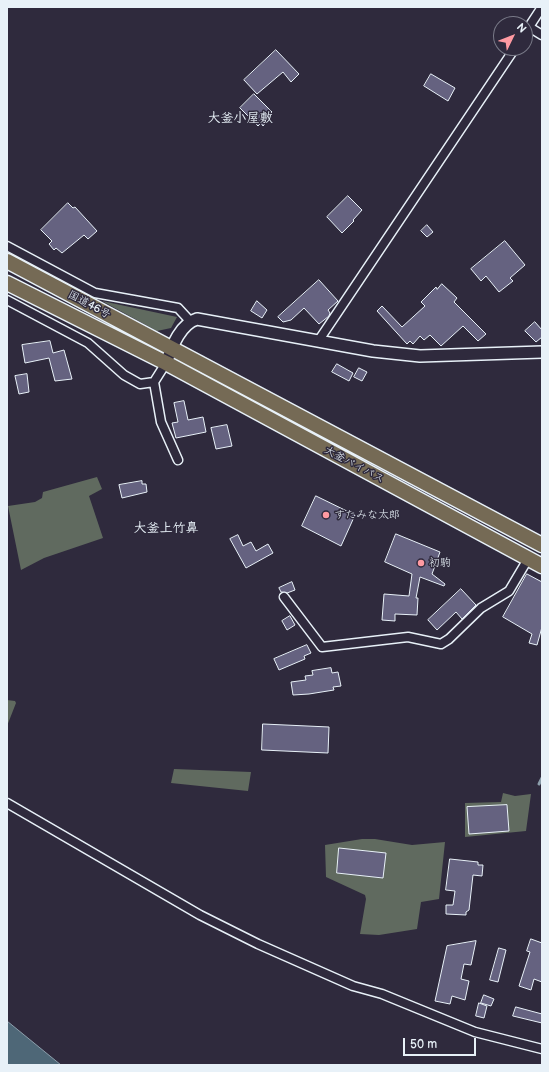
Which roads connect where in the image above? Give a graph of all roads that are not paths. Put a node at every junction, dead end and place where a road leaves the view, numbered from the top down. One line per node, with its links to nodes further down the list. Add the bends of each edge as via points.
1 (542, 7): 2 (street)
2 (533, 21)
3 (510, 56): 9 (street)
4 (7, 246): 8 (street, via 95,293 178,308)
5 (7, 261): 10 (highway, 国道46号)
6 (7, 283): 12 (highway, 国道46号)
7 (7, 300): 13 (street, via 88,344 124,376 140,384)
8 (190, 321): 9 (street, via 197,319); 10 (street, via 184,326)
9 (319, 340): 11 (street, via 373,351 420,356)
10 (172, 350): 12 (street); 15 (highway, 大釜バイパス)
11 (542, 352)
12 (166, 363): 13 (street); 16 (highway, 大釜バイパス)
13 (154, 382): 14 (street, via 161,422)
14 (178, 460)
15 (542, 545)
16 (528, 559): 17 (highway, 大釜バイパス); 18 (street, via 509,591 481,608 449,640 441,644 408,637 322,647)
17 (542, 566)
18 (284, 597)
19 (7, 803): 20 (street, via 200,915 258,944 353,986 382,994 475,1032)
20 (542, 1049)

